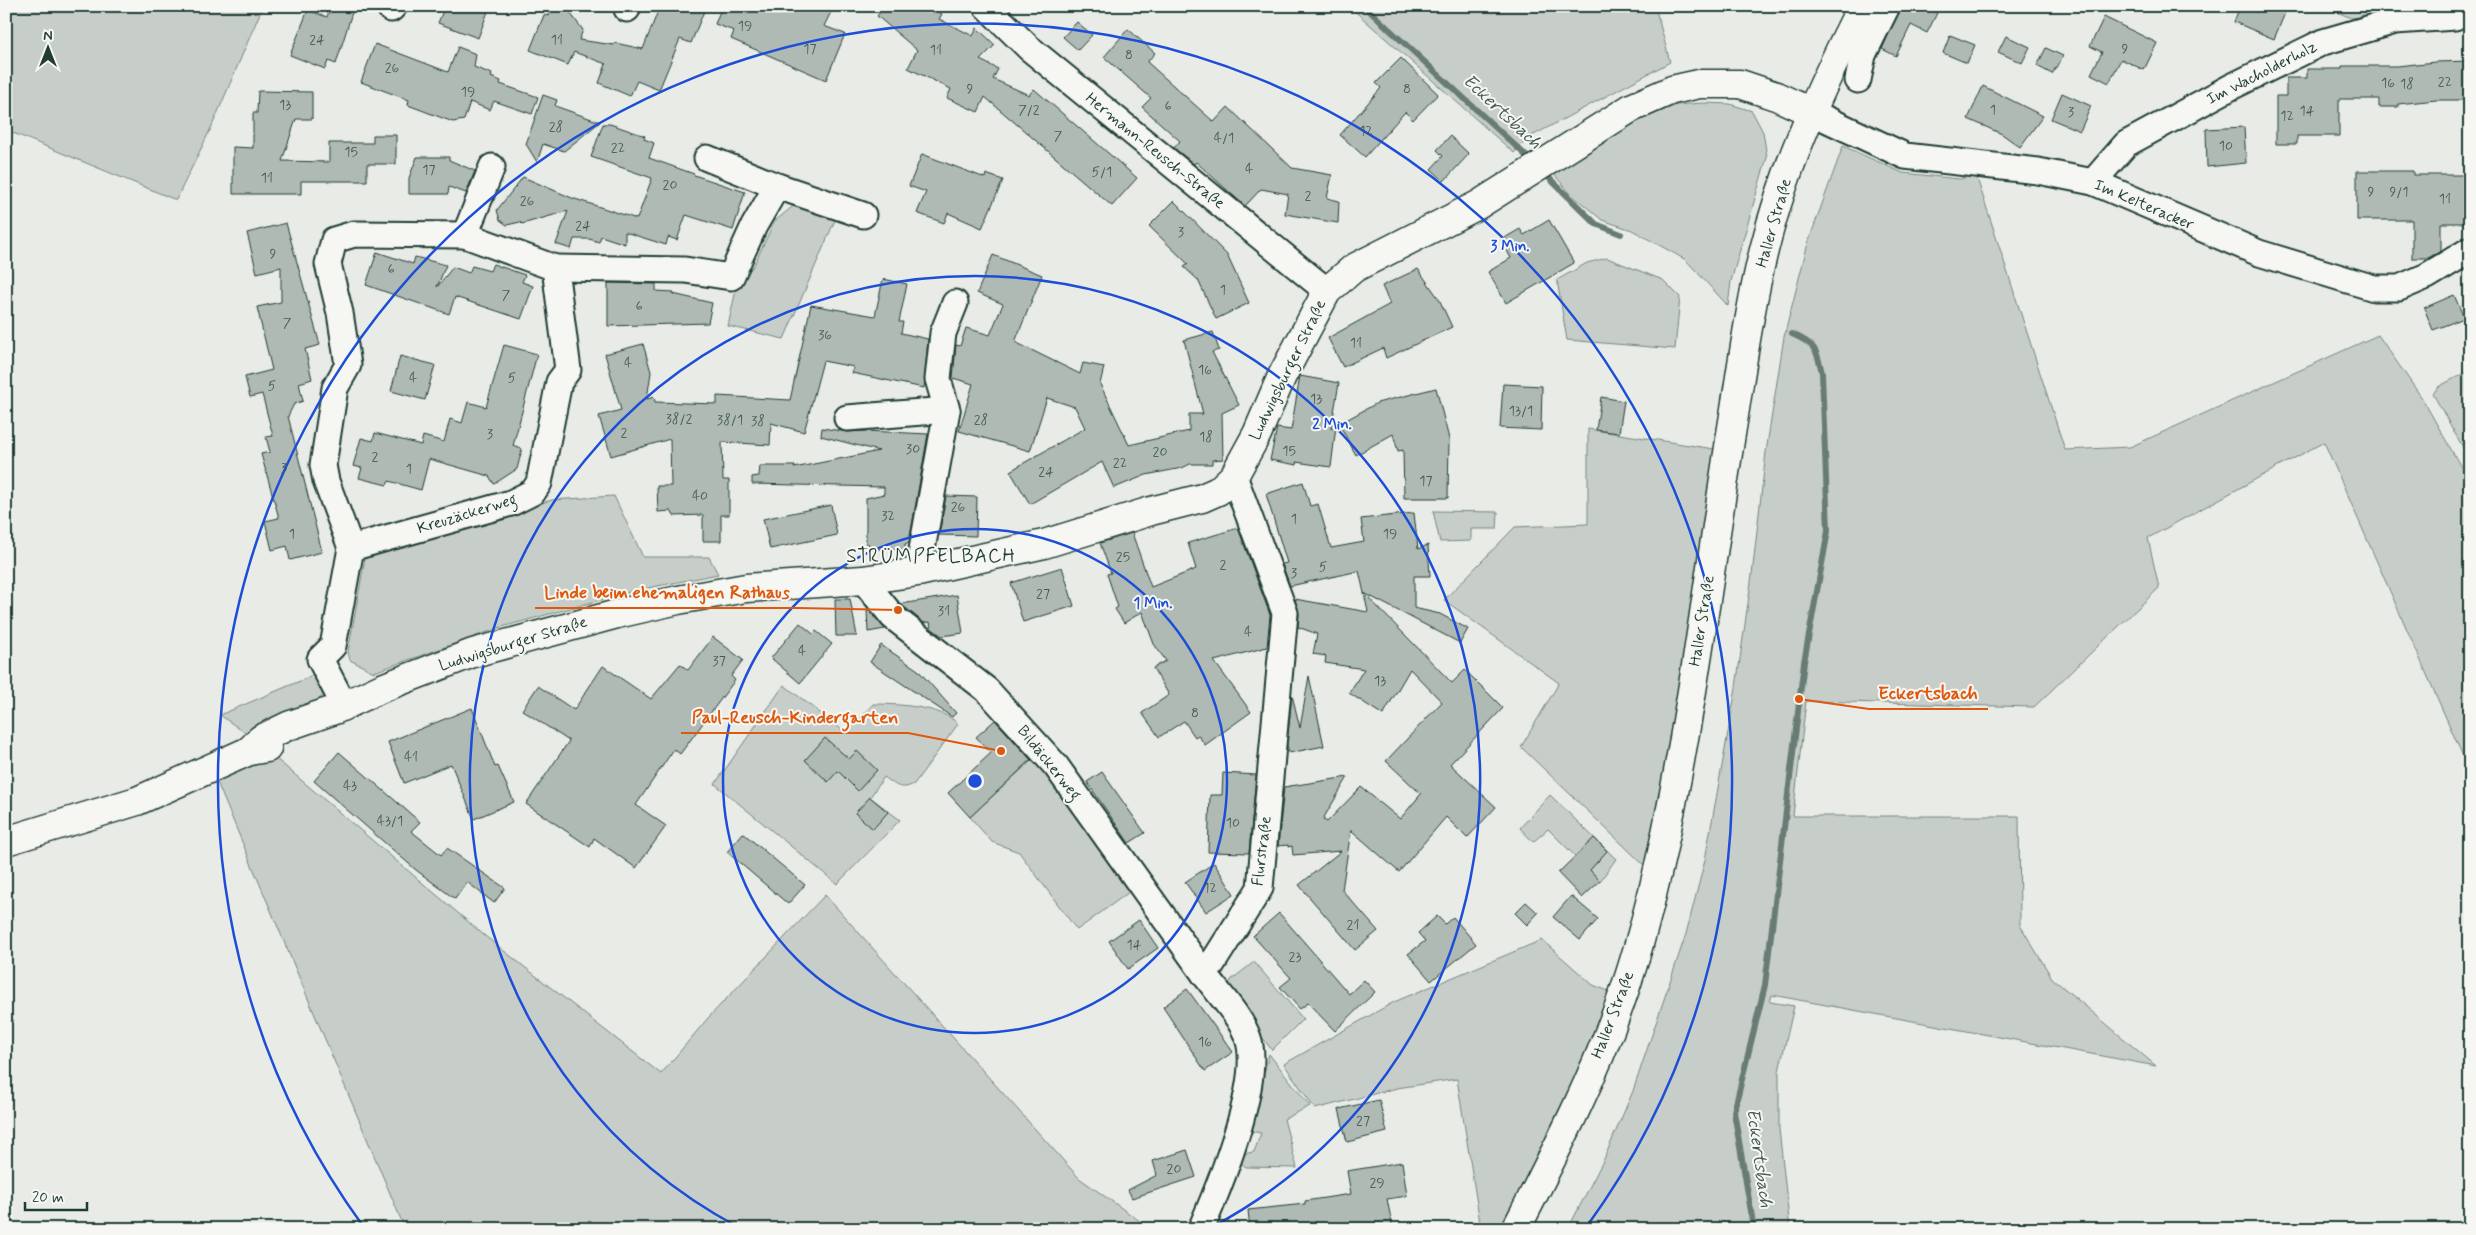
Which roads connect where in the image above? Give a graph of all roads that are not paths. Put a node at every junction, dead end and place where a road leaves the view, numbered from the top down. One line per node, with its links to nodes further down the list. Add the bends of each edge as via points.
1 (986, 6): 15 (street, Hermann-Reusch-Straße, via 1029,48)
2 (1862, 6): 6 (street, Haller Straße)
3 (1887, 6): 5 (street, via 1863,55)
4 (2455, 17): 9 (street, Im Wacholderholz, via 2394,21 2323,42 2126,144)
5 (1858, 80)
6 (1811, 112): 9 (street, Im Kelteracker, via 1905,156 2038,171); 15 (street, Ludwigsburger Straße, via 1740,84 1699,84 1672,90 1631,108 1478,205 1354,268); 27 (street, Haller Straße, via 1778,201 1764,250 1740,376 1662,853 1625,988 1563,1136)
7 (707, 158): 10 (street)
8 (492, 167): 12 (street)
9 (2093, 182): 13 (street, Im Kelteracker, via 2259,254 2374,288 2399,288 2427,276)
10 (777, 186): 11 (street); 14 (street, via 731,277 685,270)
11 (863, 215)
12 (465, 235): 14 (street); 20 (street, via 354,234 334,240 328,264 348,365 334,388 323,465 326,482)
13 (2470, 250)
14 (555, 268): 20 (street, Kreuzäckerweg, via 568,370 559,382 542,474 533,492 511,503)
15 (1328, 291): 19 (street, Ludwigsburger Straße, via 1282,376 1257,434)
16 (955, 302): 17 (street, via 943,333 938,379)
17 (947, 410): 18 (street); 21 (street)
18 (847, 418)
19 (1234, 476): 21 (street, Ludwigsburger Straße, via 1218,491 1202,498 1044,544); 25 (street, Flurstraße, via 1285,613 1260,888)
20 (351, 548): 23 (street, via 333,646 320,659)
21 (918, 572): 22 (street, Ludwigsburger Straße)
22 (863, 580): 23 (street, Ludwigsburger Straße, via 746,588 616,614 473,653); 25 (street, Bildäckerweg, via 893,617 988,690 1056,766)
23 (334, 710): 24 (street, Ludwigsburger Straße, via 272,733 249,751 137,801)
24 (6, 842)
25 (1205, 975): 26 (street, via 1248,1036 1252,1052 1241,1113 1218,1188)
26 (1201, 1229)
27 (1516, 1229)

